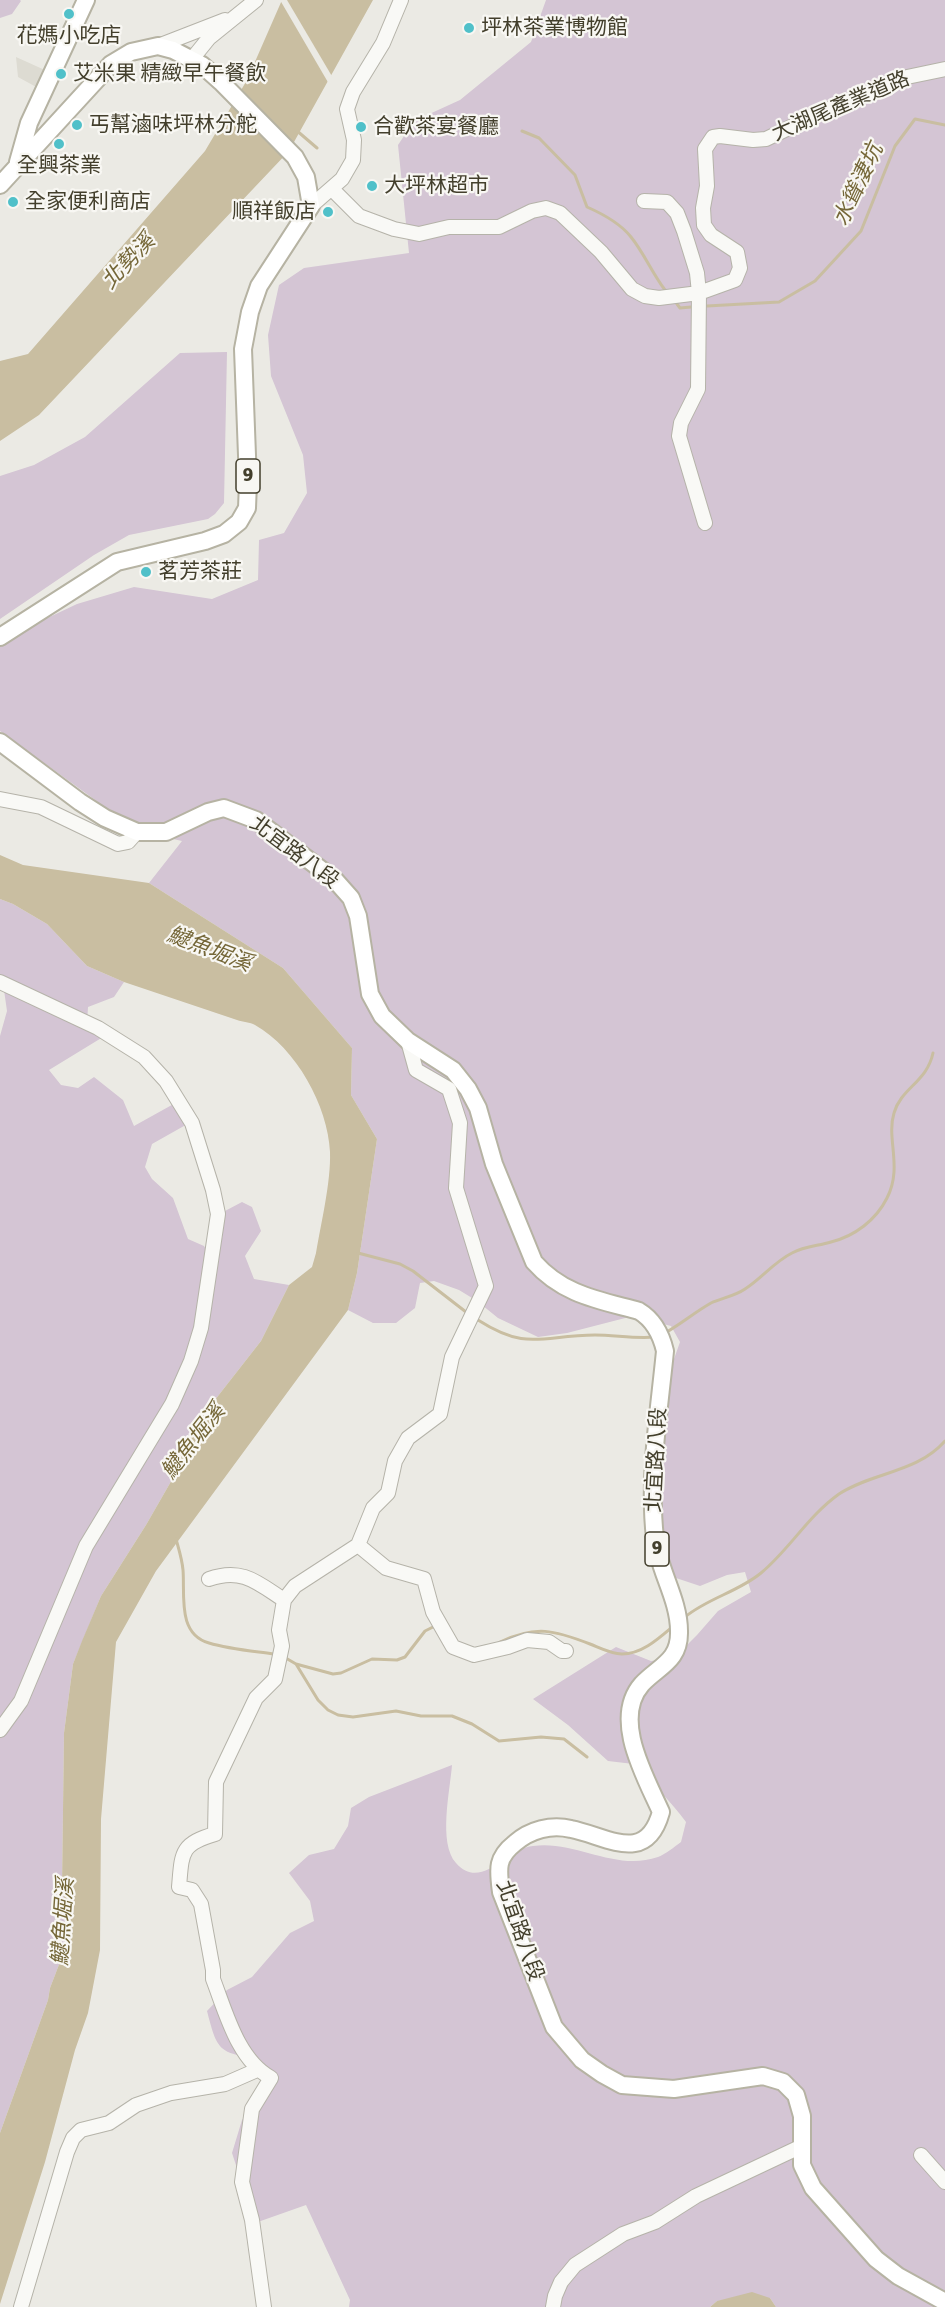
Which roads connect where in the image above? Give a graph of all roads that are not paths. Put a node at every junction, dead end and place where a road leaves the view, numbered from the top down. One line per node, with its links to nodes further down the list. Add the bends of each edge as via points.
1 (86, 0): 8 (main road, via 29,123)
2 (256, 0): 4 (street)
3 (401, 0): 10 (street, via 383,43 353,92 347,109 354,140 353,160)
4 (238, 15): 5 (street); 6 (street, via 209,38)
5 (158, 46): 6 (main road); 8 (main road, via 131,52 111,64)
6 (192, 59): 12 (main road, via 221,82 295,157 306,177)
7 (945, 69): 13 (street, 大湖尾產業道路, via 907,77 766,140 713,137 705,149 704,225 711,235 737,252 740,268 735,280)
8 (17, 166): 9 (main road)
9 (0, 185)
10 (332, 189): 12 (street); 13 (street, 大湖尾產業道路, via 359,216 418,234 449,227 499,227 546,208 560,213 632,289 659,298)
11 (644, 201): 13 (street, via 667,202 678,213 697,273)
12 (311, 206): 15 (main road, 9, via 259,286 250,312 243,349 247,508 239,522 224,534 205,541 117,562)
13 (699, 293): 14 (street, via 698,389 681,423 679,436)
14 (705, 523)
15 (0, 637)
16 (0, 742): 18 (main road, 北宜路八段 / 9, via 80,802)
17 (0, 799): 18 (street, via 41,807 118,844 128,842)
18 (137, 832): 20 (main road, 北宜路八段 / 9, via 166,832 224,808 256,820 294,848 351,898 358,915 370,994 382,1016)
19 (0, 982): 25 (street, via 98,1028 144,1057 166,1082 192,1123 218,1214 201,1328 191,1361 172,1404 86,1546 21,1701)
20 (408, 1041): 21 (street, via 416,1070 449,1089 460,1123 456,1188 486,1286 452,1357 440,1414 408,1438 395,1461 388,1492 373,1508); 27 (main road, 北宜路八段 / 9, via 453,1070 468,1089 534,1262 572,1292 648,1316 665,1351 653,1515 655,1541 680,1631 673,1657 642,1685 629,1716 634,1751 661,1812 658,1825 645,1839 626,1845 555,1827 523,1836 504,1852 500,1862 501,1892 554,2027 582,2060 622,2085 674,2089 764,2076 783,2082 796,2095 802,2116)
21 (358, 1545): 23 (street, via 295,1586); 24 (street, via 386,1568 424,1580 433,1612 453,1647 474,1655 527,1640 549,1642)
22 (209, 1579): 23 (street, via 223,1574 247,1576)
23 (284, 1600): 26 (street, via 279,1630 282,1646 275,1679 256,1698 216,1782 215,1834 194,1840 188,1846 179,1887 192,1890 201,1904 213,1979 236,2038)
24 (566, 1651)
25 (0, 1730)
26 (257, 2070): 31 (street, via 225,2084 171,2092 136,2105 109,2123 81,2130 73,2138); 32 (street, via 271,2078 252,2109 242,2182 252,2220)
27 (802, 2146): 30 (main road, 北宜路八段 / 9, via 802,2165 813,2188 876,2259); 33 (street, via 696,2196 655,2222 604,2246 575,2265 561,2282)
28 (921, 2155): 29 (street)
29 (945, 2182)
30 (945, 2302)
31 (21, 2307)
32 (264, 2307)
33 (553, 2307)

